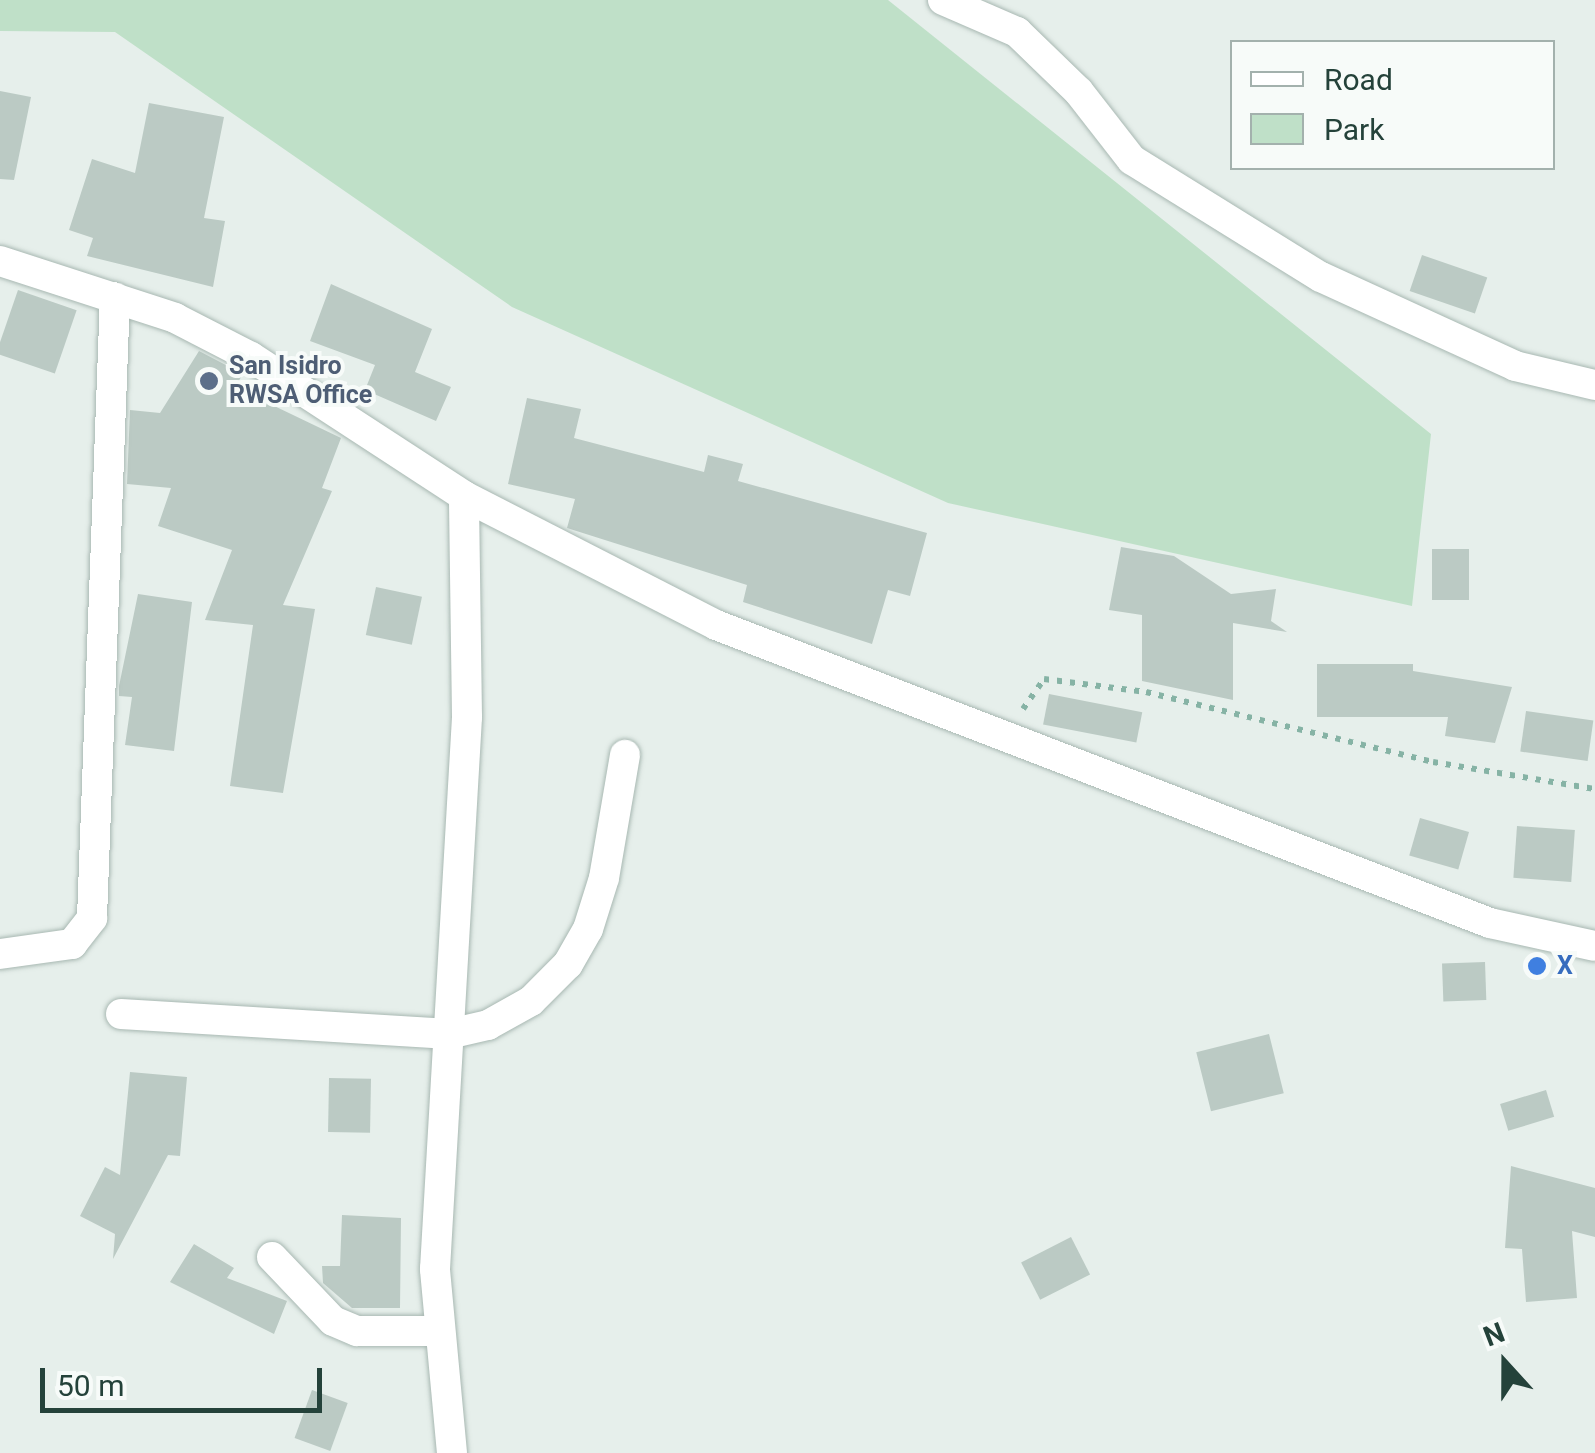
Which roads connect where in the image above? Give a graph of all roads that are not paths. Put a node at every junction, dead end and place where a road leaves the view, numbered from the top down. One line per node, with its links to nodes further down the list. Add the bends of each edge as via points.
1 (943, 0): 4 (street, via 1016,32 1079,92 1132,160 1321,277 1515,366)
2 (0, 261): 3 (street)
3 (114, 297): 5 (street, via 175,318 251,357); 8 (street, via 92,918 72,944)
4 (1595, 385)
5 (464, 496): 7 (street, via 716,625 1490,924); 10 (street, via 467,717)
6 (624, 755): 10 (street, via 604,878 588,930 568,964 516,1009 488,1025)
7 (1595, 946)
8 (0, 954)
9 (122, 1014): 10 (street)
10 (449, 1034): 12 (street, via 437,1171)
11 (272, 1257): 12 (street, via 333,1321 357,1331)
12 (437, 1331): 13 (street)
13 (452, 1453)

